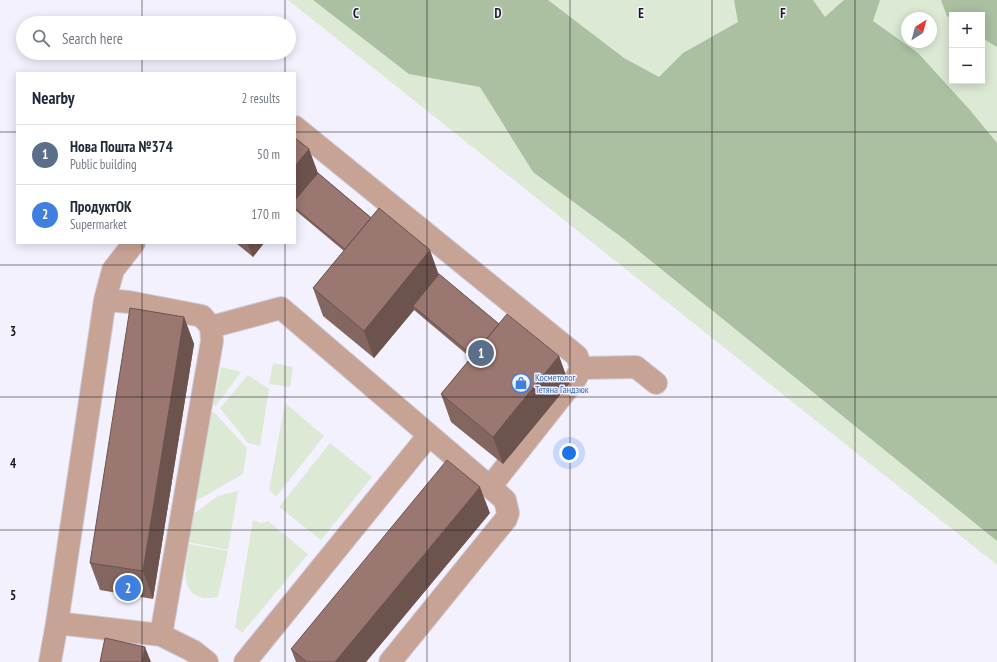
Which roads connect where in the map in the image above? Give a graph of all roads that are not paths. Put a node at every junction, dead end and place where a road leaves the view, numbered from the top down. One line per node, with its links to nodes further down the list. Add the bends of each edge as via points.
1 (296, 128): 5 (lane, via 577,356)
2 (133, 244): 3 (lane, via 113,270)
3 (104, 300): 4 (lane, via 129,302 202,316); 9 (lane)
4 (211, 328): 7 (lane, via 281,308); 10 (lane, via 212,341)
5 (581, 368): 6 (lane, via 636,367); 8 (lane, via 576,378)
6 (656, 383)
7 (429, 435): 8 (lane); 13 (lane)
8 (490, 487): 14 (lane, via 505,500 508,513 506,519)
9 (57, 623): 10 (lane); 12 (lane)
10 (161, 634): 11 (lane)
11 (197, 658)
12 (50, 662)
13 (245, 662)
14 (390, 662)

